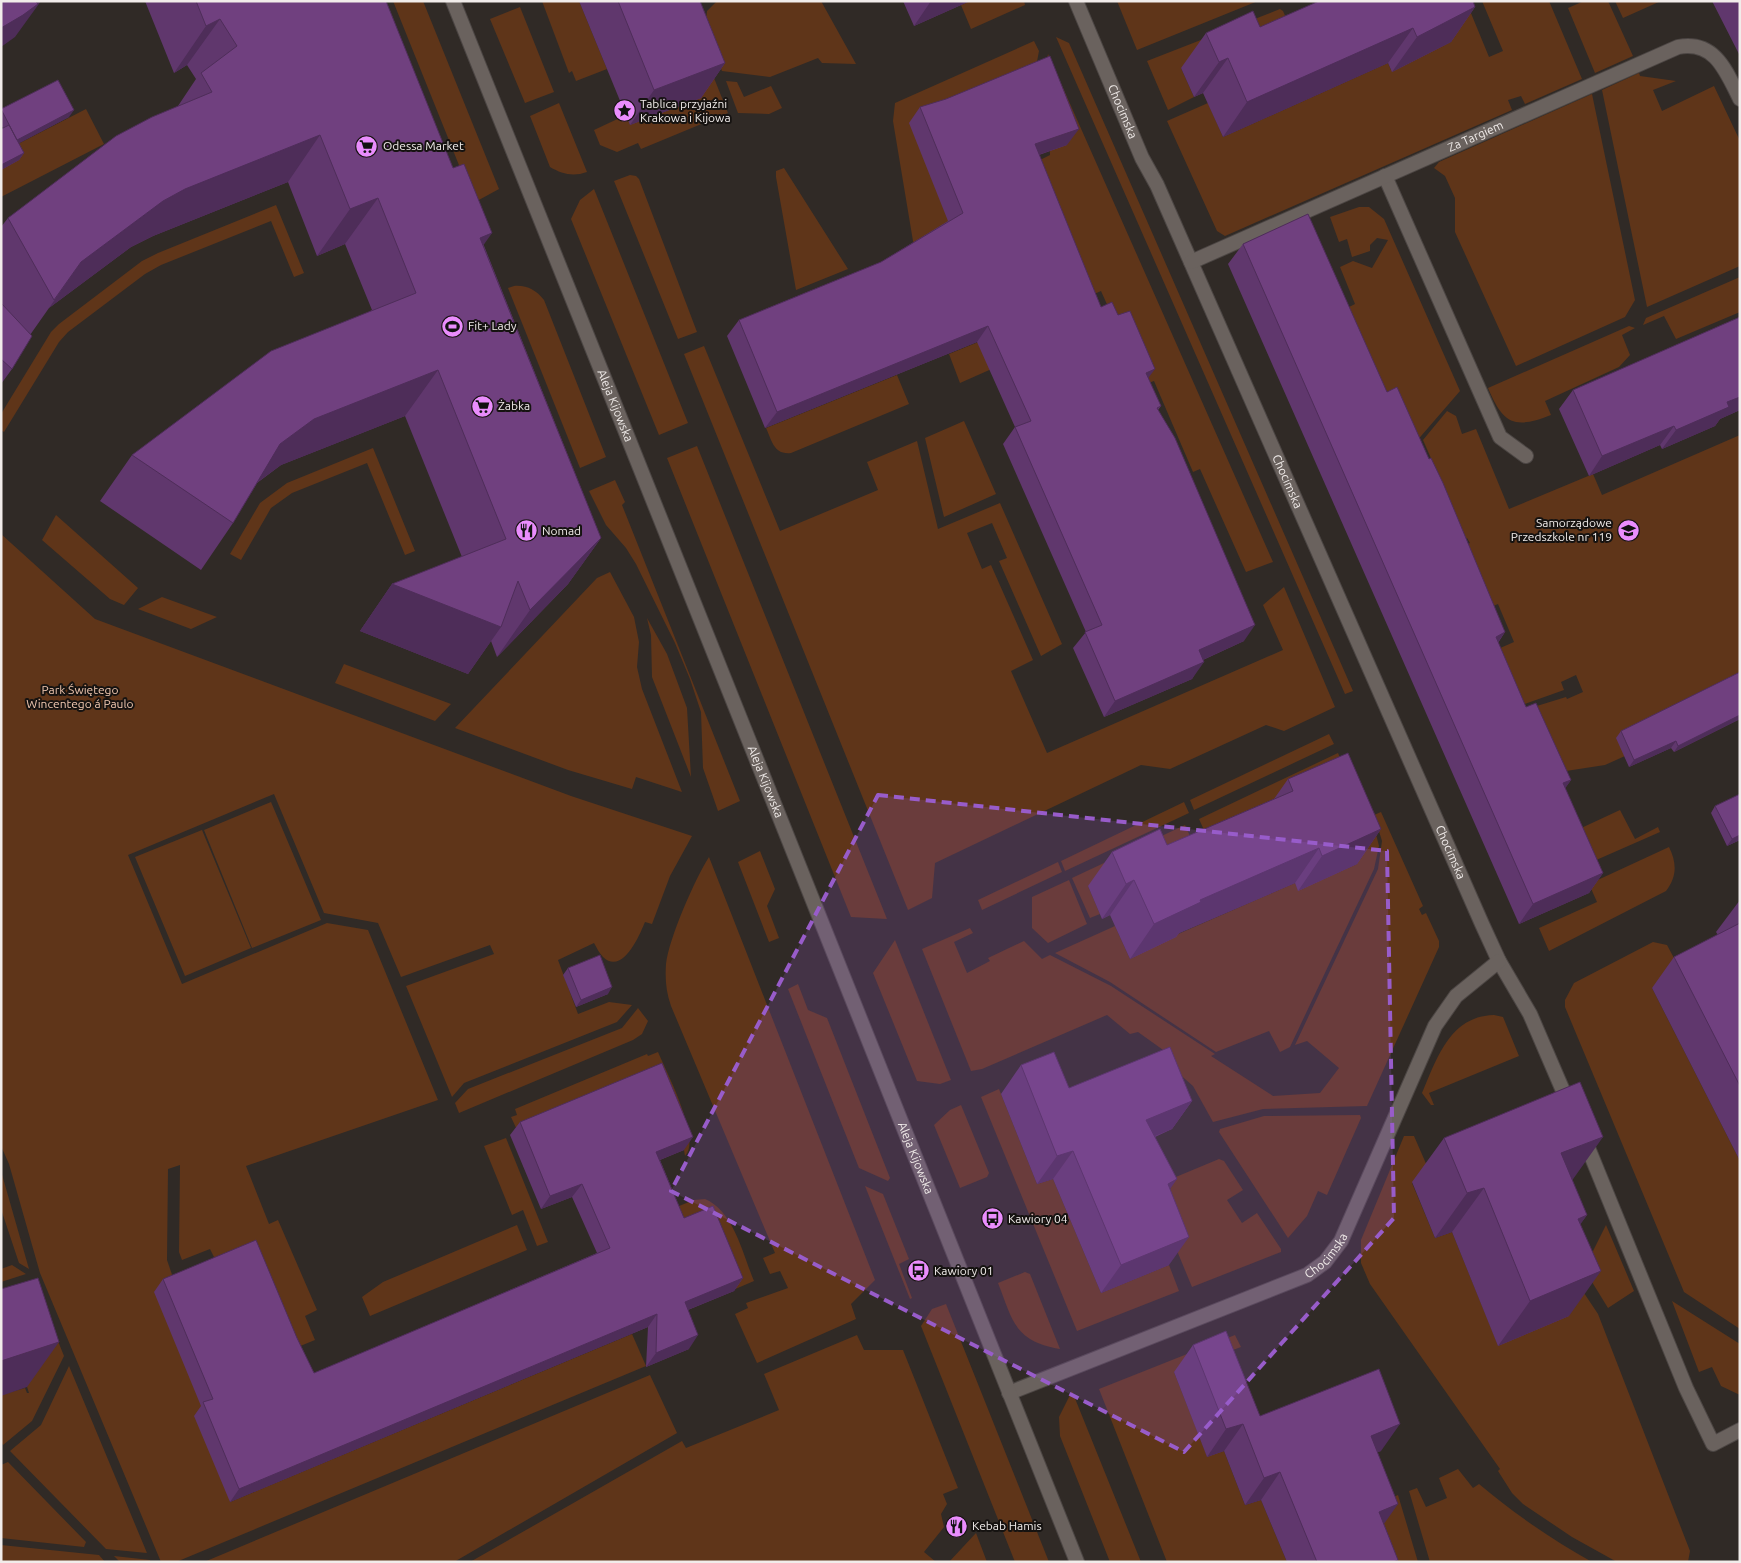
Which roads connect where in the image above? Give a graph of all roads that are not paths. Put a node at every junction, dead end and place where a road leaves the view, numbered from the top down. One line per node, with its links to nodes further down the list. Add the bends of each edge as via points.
1 (453, 1): 8 (street, Aleja Kijowska)
2 (1076, 1): 5 (street, Chocimska, via 1142,158 1158,185)
3 (1740, 99): 4 (street, Za Targiem, via 1714,55 1696,45 1678,47)
4 (1385, 176): 5 (street, Za Targiem); 6 (street, via 1500,438)
5 (1191, 262): 7 (street, Chocimska)
6 (1526, 456)
7 (1499, 961): 8 (street, Chocimska, via 1456,996 1434,1026 1341,1241 1319,1267 1307,1275); 9 (street, Chocimska, via 1530,1014 1712,1444)
8 (1009, 1393): 10 (street, Aleja Kijowska)
9 (1740, 1430)
10 (1077, 1562)

